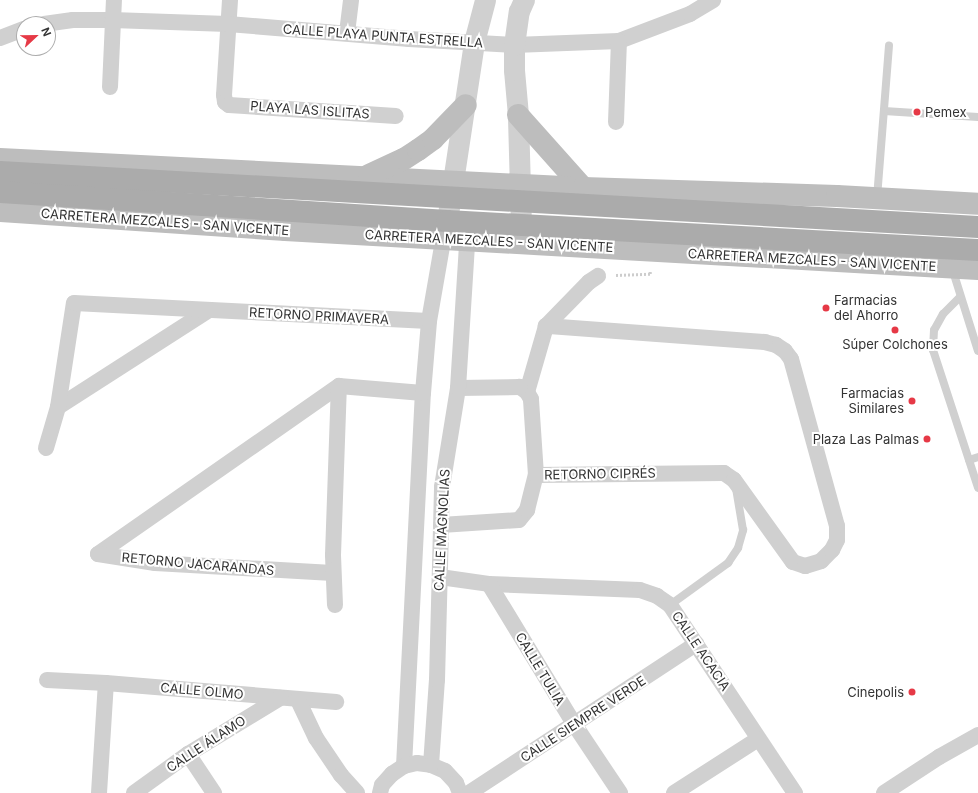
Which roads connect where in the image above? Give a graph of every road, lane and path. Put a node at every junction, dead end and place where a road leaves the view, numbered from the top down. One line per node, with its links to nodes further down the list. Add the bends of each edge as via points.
1 (114, 0): 7 (street)
2 (230, 0): 9 (street)
3 (351, 0): 11 (street)
4 (485, 0): 14 (street)
5 (524, 0): 15 (street, via 519,11)
6 (713, 0): 13 (street, CALLE PLAYA PUNTA ESTRELLA, via 690,14)
7 (112, 20): 8 (street, CALLE PLAYA PUNTA ESTRELLA); 9 (street, CALLE PLAYA PUNTA ESTRELLA); 17 (street)
8 (56, 22)
9 (228, 24): 11 (street, CALLE PLAYA PUNTA ESTRELLA); 21 (street, PLAYA LAS ISLITAS, via 224,96 225,102 229,105)
10 (16, 32): 12 (street)
11 (347, 33): 14 (street, CALLE PLAYA PUNTA ESTRELLA)
12 (0, 38)
13 (619, 41): 15 (street, CALLE PLAYA PUNTA ESTRELLA); 23 (street)
14 (474, 42): 15 (street, CALLE PLAYA PUNTA ESTRELLA); 18 (street)
15 (514, 45): 20 (street)
16 (889, 45): 19 (lane)
17 (110, 87)
18 (466, 105): 26 (main road, via 433,139 418,150); 28 (street)
19 (884, 111): 22 (lane); 31 (lane)
20 (518, 115): 27 (main road); 30 (street)
21 (396, 116)
22 (978, 117)
23 (616, 122)
24 (0, 159): 26 (main road)
25 (0, 172): 28 (main road)
26 (366, 177): 28 (main road)
27 (584, 188): 30 (main road); 31 (main road)
28 (452, 189): 30 (main road); 36 (street)
29 (0, 192): 36 (main road, CARRETERA MEZCALES - SAN VICENTE)
30 (520, 193): 34 (street); 35 (main road)
31 (878, 198): 32 (main road)
32 (978, 204)
33 (0, 211): 36 (main road, CARRETERA MEZCALES - SAN VICENTE, via 110,219)
34 (521, 225): 37 (main road, CARRETERA MEZCALES - SAN VICENTE); 38 (main road, CARRETERA MEZCALES - SAN VICENTE)
35 (973, 227): 38 (main road)
36 (445, 230): 37 (main road, CARRETERA MEZCALES - SAN VICENTE); 45 (street, CALLE MAGNOLIAS)
37 (468, 231): 39 (main road, CARRETERA MEZCALES - SAN VICENTE); 49 (street, CALLE MAGNOLIAS)
38 (973, 250)
39 (952, 268): 40 (main road, CARRETERA MEZCALES - SAN VICENTE); 43 (lane)
40 (978, 269)
41 (650, 274): 42 (path)
42 (598, 276): 46 (street)
43 (960, 297): 47 (lane); 55 (lane, via 943,314 934,330 933,350)
44 (209, 310): 45 (street, RETORNO PRIMAVERA); 52 (street); 52 (street, RETORNO PRIMAVERA, via 74,302)
45 (429, 321): 51 (street, CALLE MAGNOLIAS)
46 (546, 326): 50 (street); 57 (street, via 765,342 785,350 791,359 837,526 837,540 832,550 821,561 805,566 793,562)
47 (978, 351)
48 (340, 386): 51 (street); 62 (street); 62 (street, RETORNO JACARANDAS, via 98,554 155,563)
49 (458, 388): 50 (street, via 520,387); 59 (street, CALLE MAGNOLIAS)
50 (526, 392): 56 (street, RETORNO CIPRÉS, via 530,399)
51 (423, 393): 58 (street, CALLE MAGNOLIAS)
52 (58, 407): 53 (street, RETORNO PRIMAVERA)
53 (46, 448)
54 (978, 458): 55 (lane)
55 (969, 460): 60 (lane)
56 (536, 475): 57 (street, RETORNO CIPRÉS); 61 (street, via 527,510 519,520)
57 (729, 476): 65 (lane, via 743,530 738,548 728,563)
58 (418, 484): 59 (street); 78 (street, CALLE MAGNOLIAS)
59 (442, 487): 61 (street, CALLE MAGNOLIAS)
60 (978, 488)
61 (441, 525): 63 (street, CALLE MAGNOLIAS)
62 (333, 573): 66 (street)
63 (440, 577): 64 (street, CALLE ACACIA); 77 (street, CALLE MAGNOLIAS)
64 (488, 584): 65 (street, CALLE ACACIA, via 640,590); 73 (street, CALLE TULIA)
65 (670, 605): 67 (street, CALLE ACACIA)
66 (336, 606)
67 (696, 644): 73 (street, CALLE SIEMPRE VERDE); 75 (street, CALLE ACACIA)
68 (48, 680): 69 (street, CALLE OLMO)
69 (106, 683): 70 (street, CALLE OLMO); 80 (street)
70 (280, 698): 71 (street, CALLE OLMO); 76 (street, CALLE ÁLAMO)
71 (298, 700): 72 (street, CALLE OLMO); 83 (street, via 316,738 341,775)
72 (336, 702)
73 (574, 724): 79 (street, CALLE SIEMPRE VERDE); 86 (street, CALLE TULIA)
74 (978, 735): 89 (street)
75 (758, 739): 87 (street); 88 (street, CALLE ACACIA)
76 (188, 754): 81 (street, CALLE ÁLAMO); 82 (street)
77 (431, 765): 78 (street, via 417,763); 85 (street, via 445,771 456,783)
78 (404, 766): 84 (street, via 382,785)
79 (479, 790)
80 (100, 793)
81 (134, 793)
82 (214, 793)
83 (357, 793)
84 (380, 793)
85 (460, 793)
86 (620, 793)
87 (674, 793)
88 (795, 793)
89 (885, 793)

